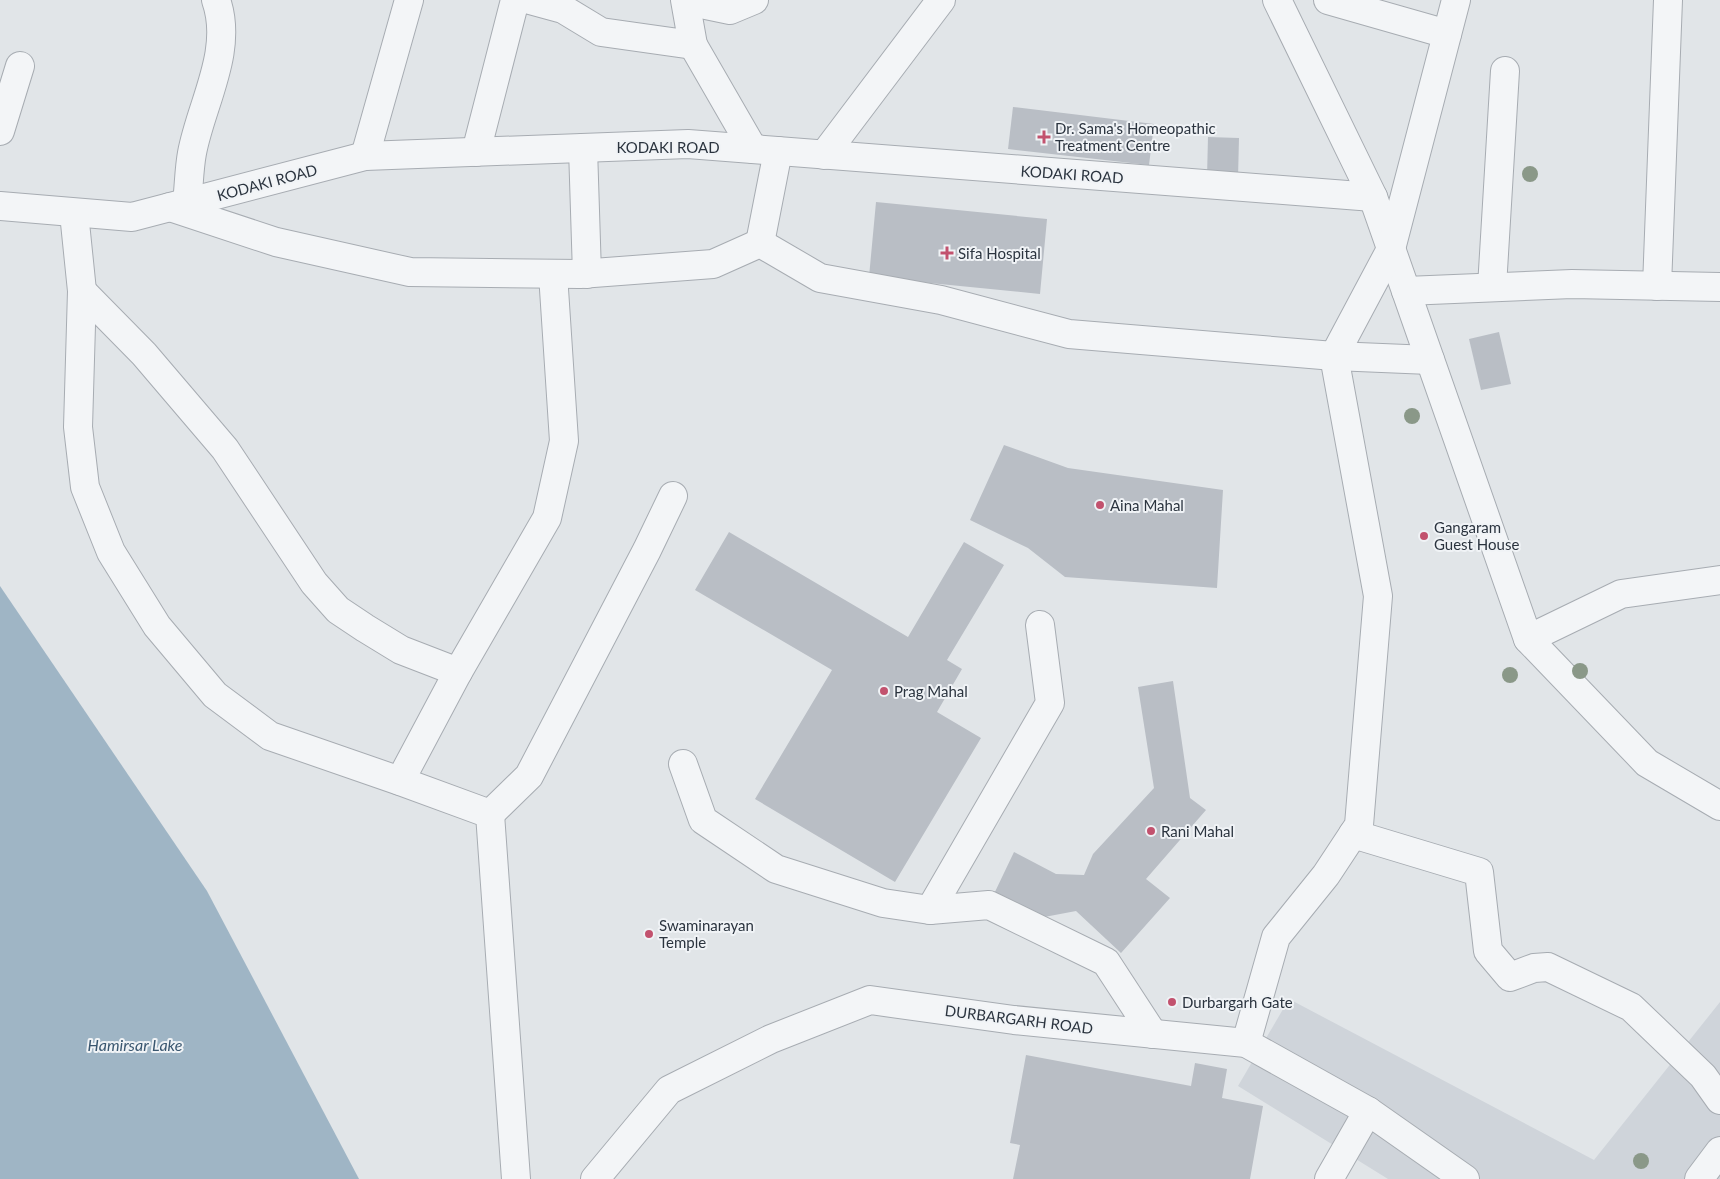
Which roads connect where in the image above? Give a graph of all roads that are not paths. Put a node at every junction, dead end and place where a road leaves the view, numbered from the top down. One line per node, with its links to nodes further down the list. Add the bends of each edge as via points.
1 (216, 0): 25 (street, via 221,24 220,48)
2 (409, 0): 23 (street)
3 (515, 0): 21 (street)
4 (530, 0): 13 (street)
5 (685, 0): 15 (street)
6 (694, 0): 7 (street, via 730,10)
7 (754, 0)
8 (940, 0): 22 (street)
9 (1277, 0): 24 (street)
10 (1328, 0): 14 (street)
11 (1456, 0): 14 (street)
12 (1668, 0): 32 (street)
13 (564, 5): 15 (street, via 600,32)
14 (1447, 34): 29 (street)
15 (693, 45): 20 (street)
16 (20, 66): 18 (street)
17 (1505, 71): 33 (street)
18 (0, 131)
19 (582, 148): 20 (street, KODAKI ROAD, via 688,144); 21 (street, KODAKI ROAD); 31 (street)
20 (765, 150): 22 (street, KODAKI ROAD); 28 (street)
21 (476, 152): 23 (street, KODAKI ROAD)
22 (824, 154): 24 (street, KODAKI ROAD)
23 (365, 156): 25 (street, KODAKI ROAD)
24 (1373, 197): 29 (street)
25 (179, 205): 27 (street, KODAKI ROAD, via 132,217); 30 (street, via 276,242 410,272)
26 (0, 206): 27 (street, KODAKI ROAD)
27 (74, 213): 35 (street)
28 (760, 243): 31 (street, via 714,264); 37 (street, via 820,278 940,300 1069,334)
29 (1391, 249): 36 (street); 37 (street)
30 (553, 274): 31 (street); 43 (street, via 564,441 547,518)
31 (587, 274)
32 (1657, 286): 33 (street, via 1572,284); 34 (street)
33 (1492, 287): 36 (street)
34 (1720, 287)
35 (82, 291): 43 (street, via 144,354 225,449 314,583 338,610 401,650); 45 (street, via 78,427 85,488 111,552 158,626 215,695 270,736)
36 (1406, 291): 38 (street)
37 (1334, 356): 38 (street); 48 (street, via 1378,596 1358,825)
38 (1430, 360): 42 (street)
39 (672, 496): 47 (street, via 529,776)
40 (1720, 580): 42 (street, via 1621,594)
41 (1040, 625): 49 (street, via 1050,703)
42 (1528, 639): 46 (street, via 1647,763)
43 (458, 672): 45 (street)
44 (684, 764): 49 (street, via 703,820 776,869 883,903)
45 (400, 781): 47 (street)
46 (1720, 806)
47 (490, 814): 55 (street)
48 (1353, 834): 51 (street, via 1326,875 1276,937); 52 (street, via 1479,872 1488,951 1510,977 1534,968 1548,967 1631,1007 1703,1076)
49 (930, 910): 50 (street, via 989,905 1106,962)
50 (1153, 1034): 51 (street, DURBARGARH ROAD); 56 (street, DURBARGARH ROAD, via 1014,1020 870,1000 771,1039 669,1090)
51 (1246, 1043): 53 (street, DURBARGARH ROAD)
52 (1720, 1100)
53 (1368, 1111): 57 (street); 58 (street, DURBARGARH ROAD)
54 (1720, 1150): 59 (street)
55 (516, 1179)
56 (596, 1179)
57 (1329, 1179)
58 (1465, 1179)
59 (1699, 1179)

